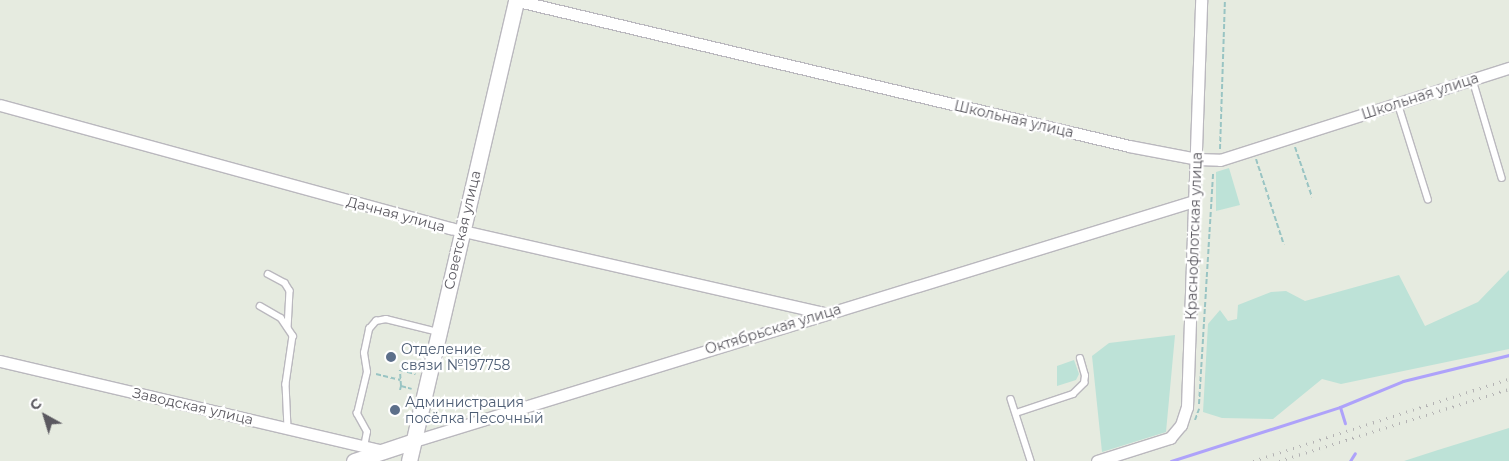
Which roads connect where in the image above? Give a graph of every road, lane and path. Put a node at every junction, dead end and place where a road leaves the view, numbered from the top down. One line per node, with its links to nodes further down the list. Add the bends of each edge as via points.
1 (516, 0): 10 (street, Школьная улица, via 1129,146); 16 (main road, Советская улица)
2 (1201, 0): 10 (street, Краснофлотская улица)
3 (1225, 0): 11 (path)
4 (1509, 68): 5 (street, Школьная улица)
5 (1473, 80): 6 (street, Школьная улица); 12 (lane)
6 (1398, 103): 8 (street, Школьная улица); 14 (lane)
7 (0, 105): 16 (street, Дачная улица)
8 (1292, 137): 9 (street, Школьная улица); 13 (path)
9 (1254, 149): 11 (street, Школьная улица); 17 (path)
10 (1197, 159): 11 (street, Школьная улица); 15 (street, Краснофлотская улица)
11 (1220, 160): 33 (path, via 1212,172 1199,416)
12 (1502, 178)
13 (1312, 197)
14 (1428, 199)
15 (1194, 201): 20 (street, Октябрьская улица); 33 (street, Краснофлотская улица, via 1187,407)
16 (461, 231): 20 (street, Дачная улица); 22 (main road, Советская улица)
17 (1284, 245)
18 (268, 274): 21 (lane, via 285,283 290,291)
19 (260, 306): 21 (lane, via 272,311)
20 (825, 313): 35 (street, Октябрьская улица)
21 (288, 327): 34 (lane, via 293,345 286,384)
22 (439, 332): 25 (lane, via 386,319 376,321 369,329 364,352); 35 (main road, Советская улица)
23 (1080, 359): 32 (lane, via 1085,376 1073,394)
24 (0, 361): 34 (street, Заводская улица)
25 (367, 372): 27 (path); 36 (lane, via 357,414 367,432)
26 (415, 374): 27 (path, via 398,370)
27 (400, 380): 28 (path)
28 (400, 386): 29 (path); 30 (path)
29 (412, 389)
30 (400, 390)
31 (1011, 399): 32 (lane)
32 (1016, 412): 40 (lane)
33 (1181, 425): 41 (street, via 1170,438)
34 (288, 428): 36 (street, Заводская улица)
35 (414, 441): 37 (main road, Октябрьская улица); 39 (main road, Советская улица)
36 (364, 446): 37 (street, Заводская улица)
37 (385, 452): 38 (main road, Октябрьская улица)
38 (354, 461)
39 (409, 461)
40 (1031, 461)
41 (1097, 461)

